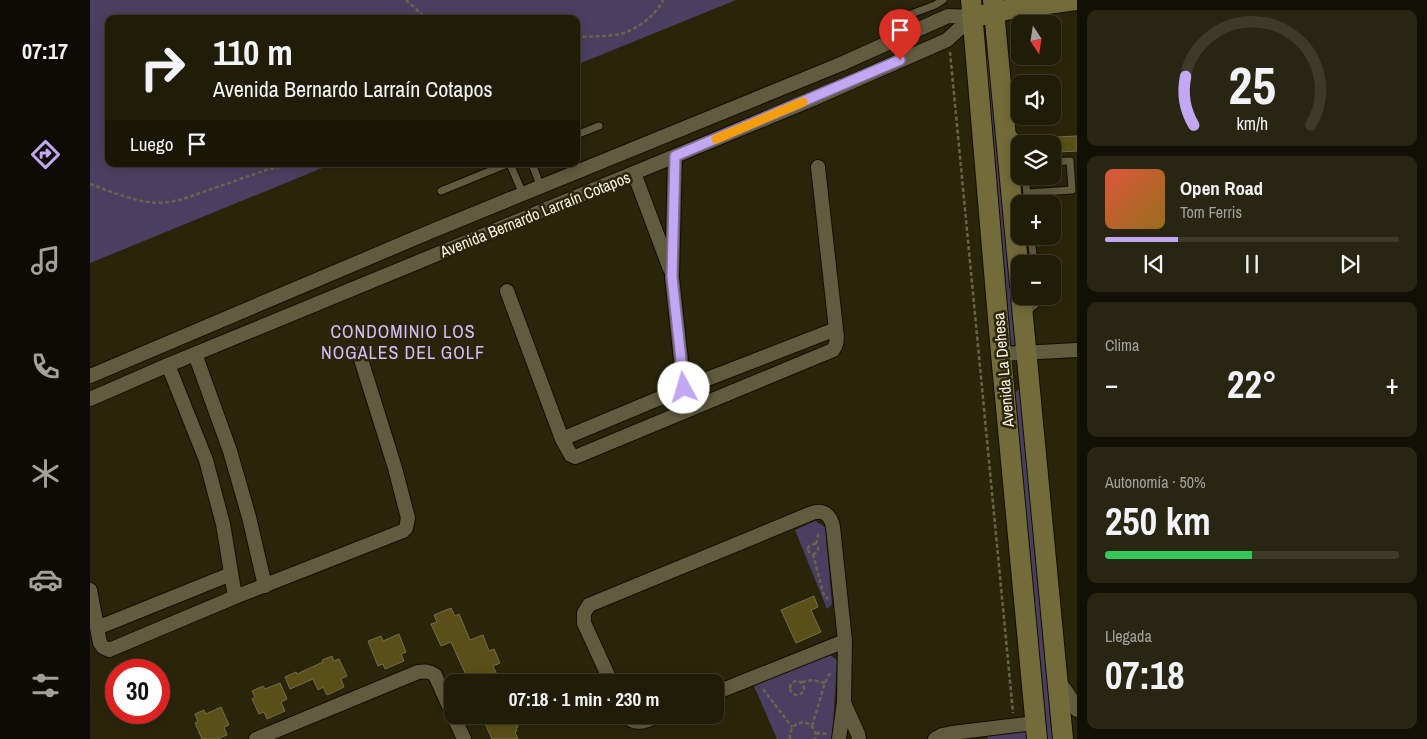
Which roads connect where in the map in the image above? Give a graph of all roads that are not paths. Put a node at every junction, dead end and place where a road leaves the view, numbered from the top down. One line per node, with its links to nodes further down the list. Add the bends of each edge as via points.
1 (943, 0): 5 (lane, via 890,22)
2 (1077, 0): 3 (street, Avenida Bernardo Larraín Cotapos, via 1011,9)
3 (994, 6): 4 (street, Avenida Bernardo Larraín Cotapos); 11 (street)
4 (972, 9): 5 (street, Avenida Bernardo Larraín Cotapos); 8 (street, Avenida Bernardo Larraín Cotapos, via 947,40); 37 (street, Avenida La Dehesa)
5 (898, 38): 6 (street, Avenida Bernardo Larraín Cotapos)
6 (805, 78): 7 (street, Avenida Bernardo Larraín Cotapos); 8 (street)
7 (759, 97): 9 (street); 22 (street, Avenida Bernardo Larraín Cotapos)
8 (813, 98): 9 (street, Avenida Bernardo Larraín Cotapos)
9 (767, 118): 14 (street, Avenida Bernardo Larraín Cotapos)
10 (599, 126): 12 (lane)
11 (1005, 128): 13 (lane); 26 (street)
12 (580, 133)
13 (1014, 135)
14 (675, 156): 20 (street, Avenida Bernardo Larraín Cotapos); 29 (street)
15 (1061, 162): 24 (lane, via 1070,161 1072,190)
16 (501, 167): 23 (lane)
17 (510, 167): 25 (lane)
18 (533, 167): 22 (lane)
19 (818, 168): 32 (street)
20 (634, 174): 28 (street, Avenida Bernardo Larraín Cotapos); 29 (street)
21 (1026, 185): 24 (lane)
22 (541, 187): 25 (street, Avenida Bernardo Larraín Cotapos)
23 (441, 191)
24 (1026, 193)
25 (523, 194): 27 (street, Avenida Bernardo Larraín Cotapos)
26 (1017, 195)
27 (432, 231): 28 (street); 39 (street, Avenida Bernardo Larraín Cotapos)
28 (441, 253): 36 (street, Avenida Bernardo Larraín Cotapos)
29 (672, 277): 40 (street)
30 (507, 290): 43 (street)
31 (1022, 305): 35 (street, Avenida La Dehesa)
32 (836, 328): 40 (street); 42 (street, via 833,350)
33 (1077, 350): 35 (street)
34 (359, 353): 45 (street, via 395,468 408,518 406,528)
35 (1027, 353): 37 (street); 51 (street, Avenida La Dehesa)
36 (195, 354): 38 (street, Avenida Bernardo Larraín Cotapos); 45 (street, via 250,517)
37 (1001, 354): 57 (street, Avenida La Dehesa)
38 (168, 365): 41 (street, Avenida Bernardo Larraín Cotapos); 44 (street, via 206,460 223,524)
39 (90, 376)
40 (684, 388): 42 (street); 43 (street)
41 (90, 399)
42 (688, 410): 43 (street, via 577,456 570,455)
43 (562, 439)
44 (231, 574): 47 (street); 48 (street)
45 (265, 586): 47 (street)
46 (90, 590): 48 (street)
47 (235, 597): 48 (street, via 109,650 100,643)
48 (97, 628)
49 (845, 641): 50 (street, via 833,522 826,514 815,511 589,605 584,613 584,622); 52 (street); 54 (street)
50 (607, 674)
51 (1058, 681): 55 (street); 64 (street, Avenida La Dehesa)
52 (724, 690)
53 (444, 694): 59 (street, via 435,675 418,672)
54 (844, 702): 61 (street); 62 (street)
55 (1077, 710)
56 (457, 724): 60 (street)
57 (1036, 731): 58 (street, via 1014,726)
58 (980, 734): 63 (street, via 952,733)
59 (256, 739)
60 (464, 739)
61 (839, 739)
62 (859, 739)
63 (935, 739)
64 (1063, 739)

